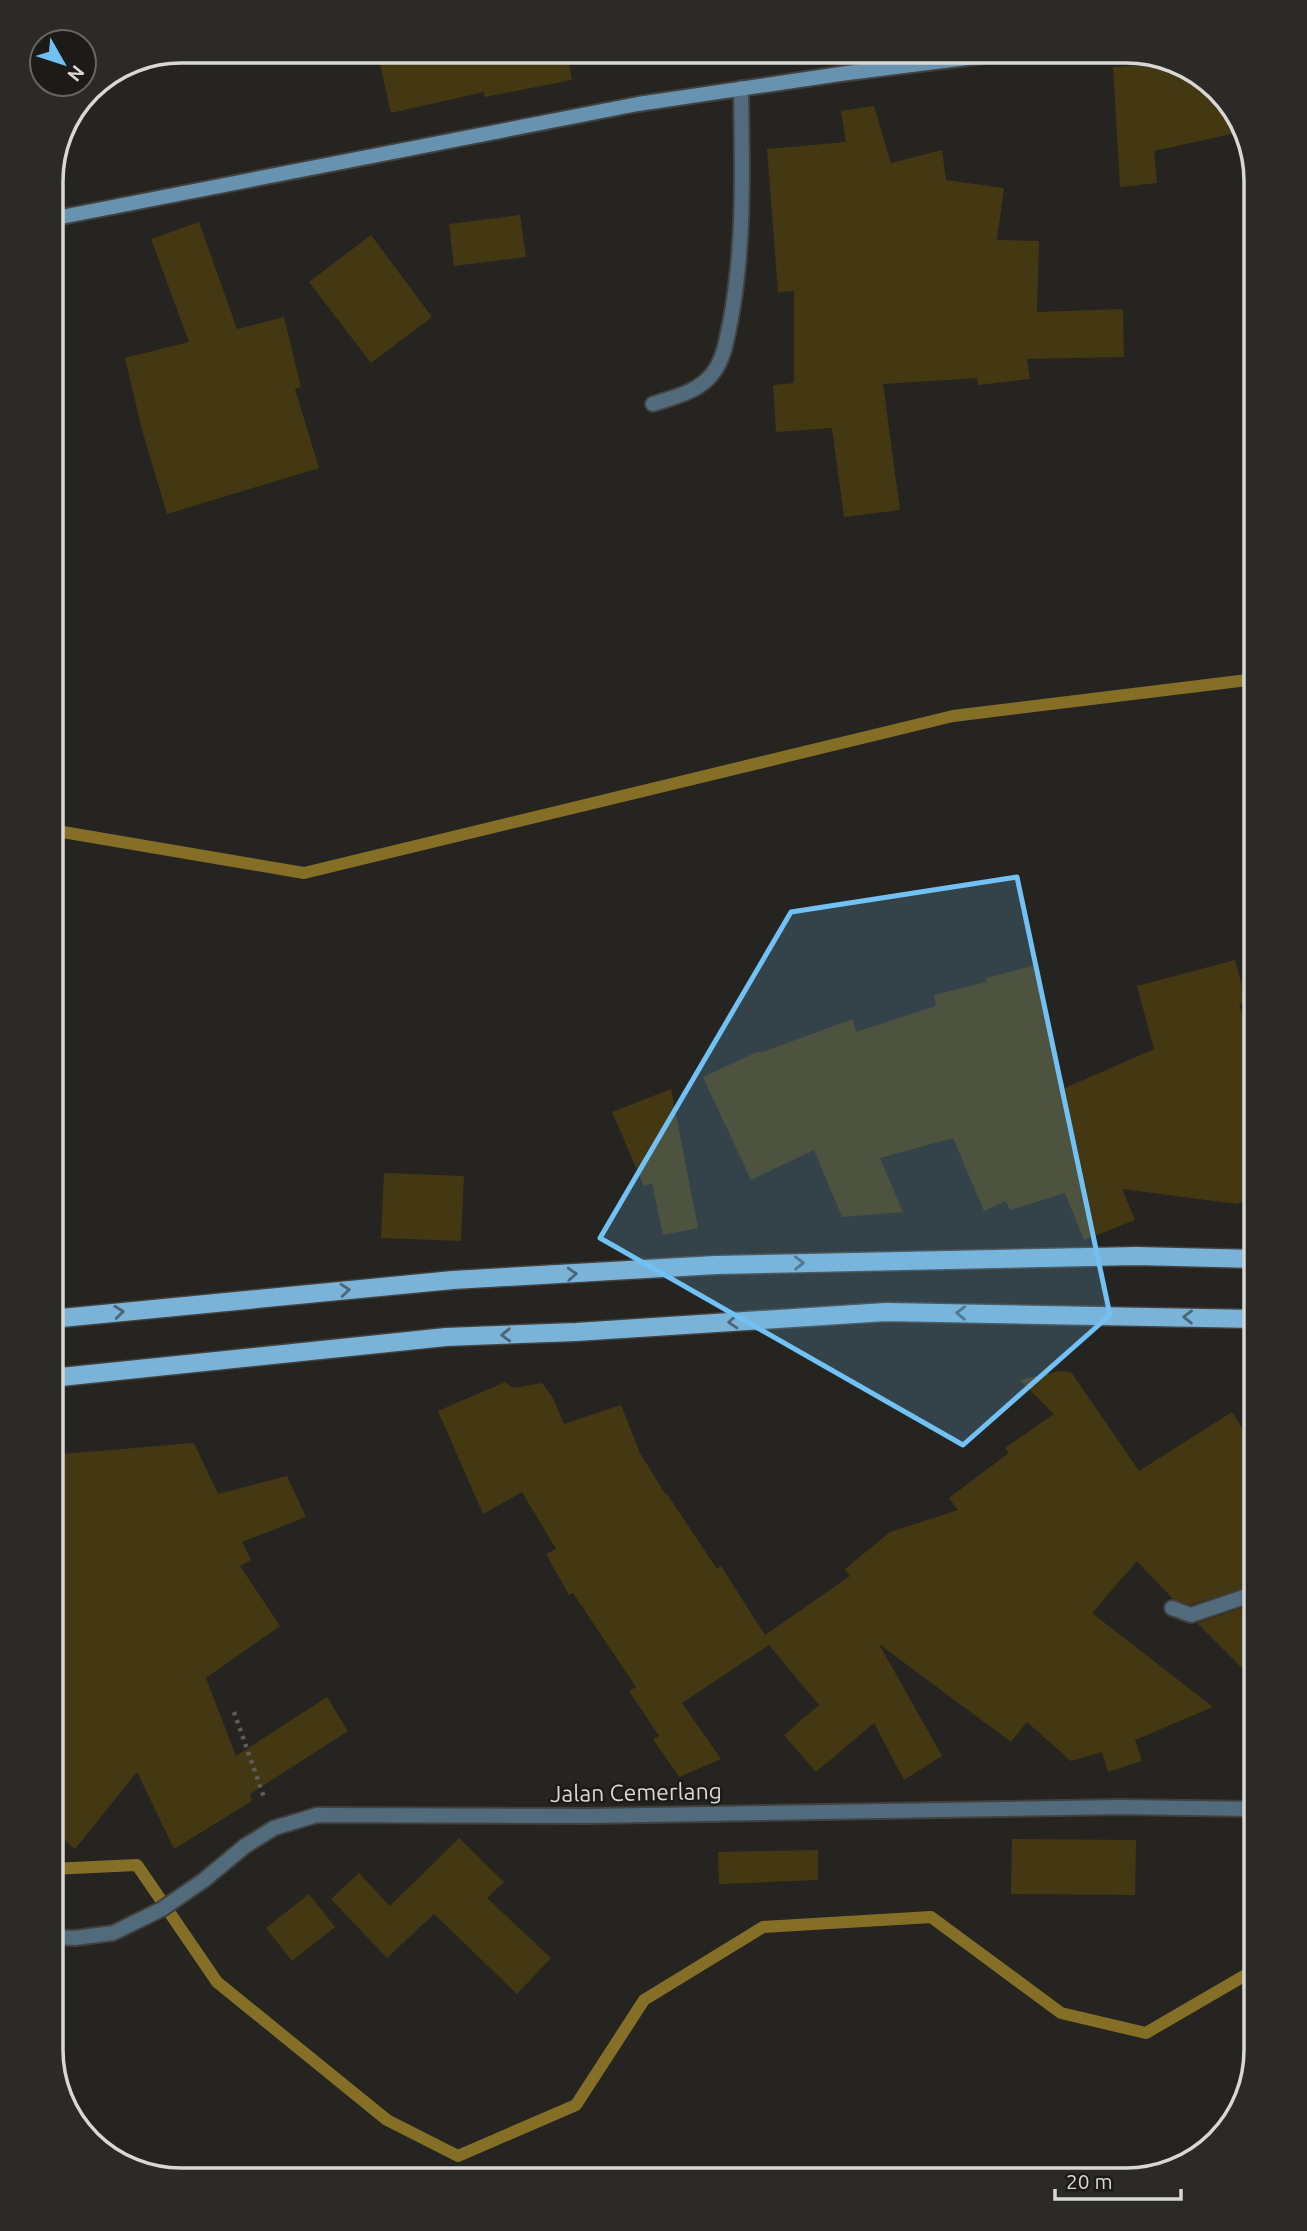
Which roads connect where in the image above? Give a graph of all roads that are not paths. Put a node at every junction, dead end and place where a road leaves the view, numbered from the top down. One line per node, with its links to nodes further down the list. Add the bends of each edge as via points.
1 (932, 63): 2 (street)
2 (741, 88): 3 (street); 4 (street, via 743,215 725,351 699,387)
3 (63, 217)
4 (653, 404)
5 (1244, 1259): 6 (main road, one-way to 5, via 453,1280 716,1265 1137,1256)
6 (63, 1318)
7 (1244, 1319): 8 (main road, one-way to 8, via 886,1312 446,1337)
8 (63, 1377)
9 (1244, 1597): 10 (street, via 1191,1615)
10 (1172, 1608)
11 (1244, 1809): 12 (street, Jalan Cemerlang, via 317,1815 274,1828 162,1909 113,1933)
12 (63, 1938)

